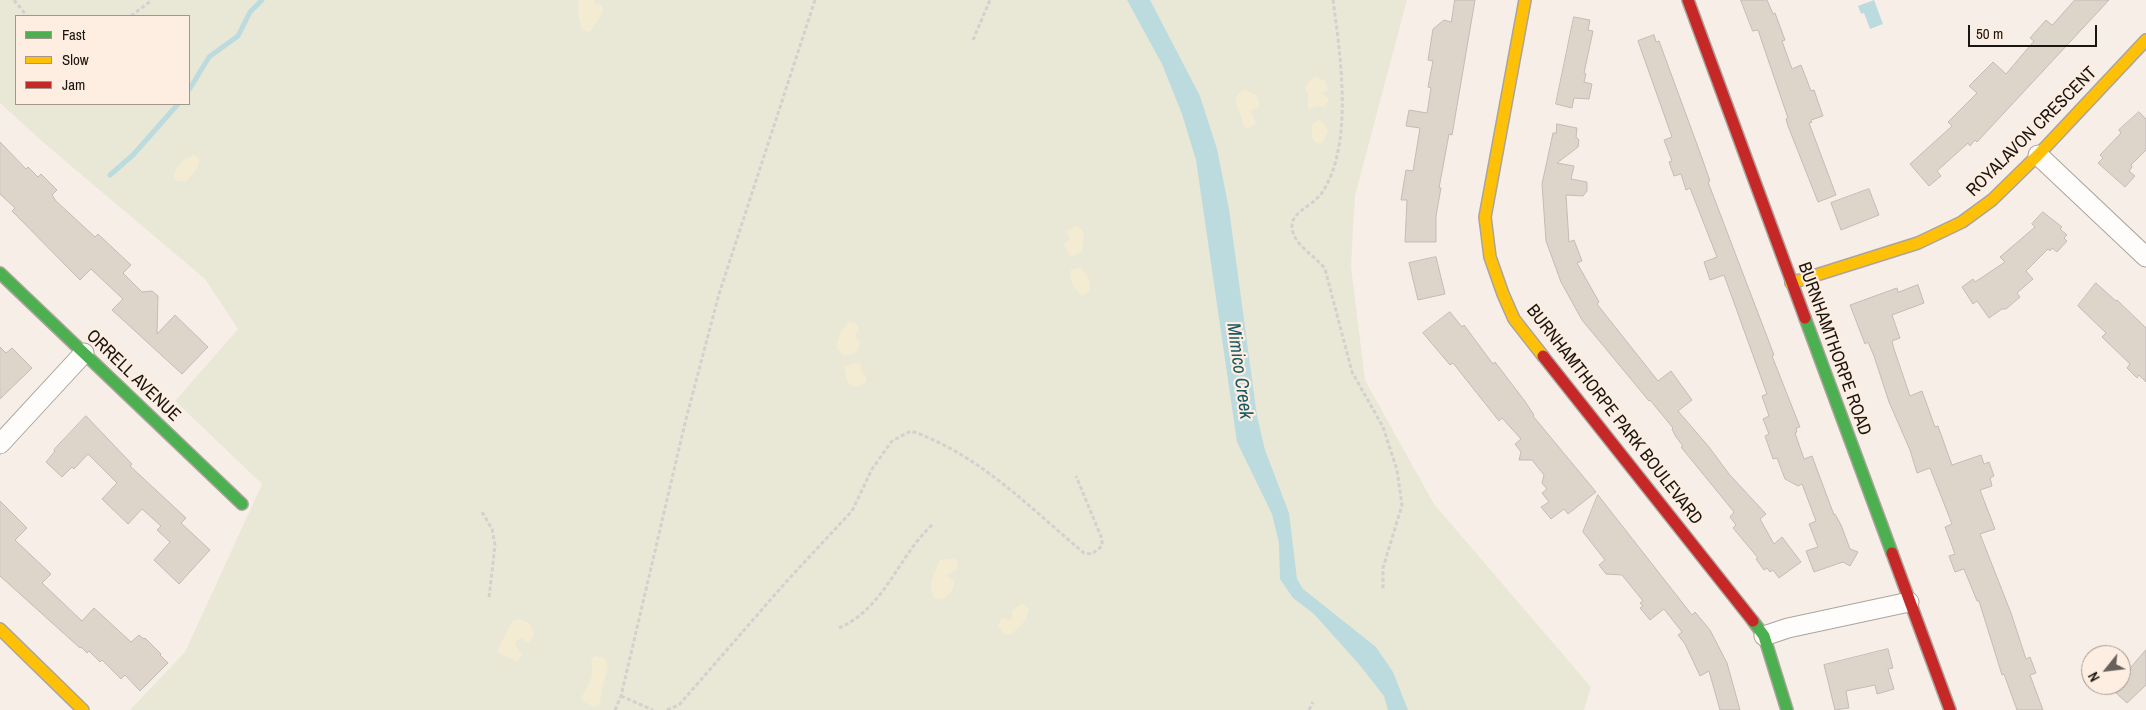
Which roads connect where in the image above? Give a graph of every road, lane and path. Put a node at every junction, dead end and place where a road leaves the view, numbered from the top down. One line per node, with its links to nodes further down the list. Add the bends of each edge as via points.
1 (14, 0): 8 (path)
2 (152, 0): 9 (path)
3 (815, 0): 28 (path, via 719,294)
4 (990, 0): 10 (path)
5 (1333, 0): 22 (path, via 1342,96 1336,162 1323,193 1297,215 1292,222 1292,232 1325,269 1352,372 1383,426 1397,470 1402,505 1383,568)
6 (1524, 0): 27 (street, BURNHAMTHORPE PARK BOULEVARD, via 1486,217 1486,238 1497,285 1514,319)
7 (1688, 0): 15 (street, BURNHAMTHORPE ROAD)
8 (26, 15)
9 (132, 15)
10 (973, 40)
11 (2146, 40): 12 (street, ROYALAVON CRESCENT)
12 (2038, 155): 13 (street); 15 (street, ROYALAVON CRESCENT, via 1992,200 1944,232)
13 (2146, 257)
14 (0, 273): 16 (street, ORRELL AVENUE)
15 (1791, 283): 24 (street, BURNHAMTHORPE ROAD)
16 (84, 354): 17 (street); 19 (street, ORRELL AVENUE)
17 (0, 444)
18 (1076, 476): 33 (path, via 1102,539 1102,546 1092,554 1084,553 977,464 936,440 911,432 892,441 872,468 852,511 679,705)
19 (242, 504)
20 (482, 512): 23 (path, via 492,529 495,545)
21 (933, 524): 25 (path, via 919,537 873,604 856,621)
22 (1382, 589)
23 (490, 598)
24 (1909, 602): 27 (street); 36 (street, BURNHAMTHORPE ROAD)
25 (839, 628)
26 (0, 629): 30 (street)
27 (1764, 636): 35 (street, BURNHAMTHORPE PARK BOULEVARD)
28 (621, 696): 31 (path); 32 (path)
29 (1313, 702): 34 (path)
30 (82, 710)
31 (615, 710)
32 (652, 710)
33 (667, 710)
34 (1309, 710)
35 (1788, 710)
36 (1950, 710)

